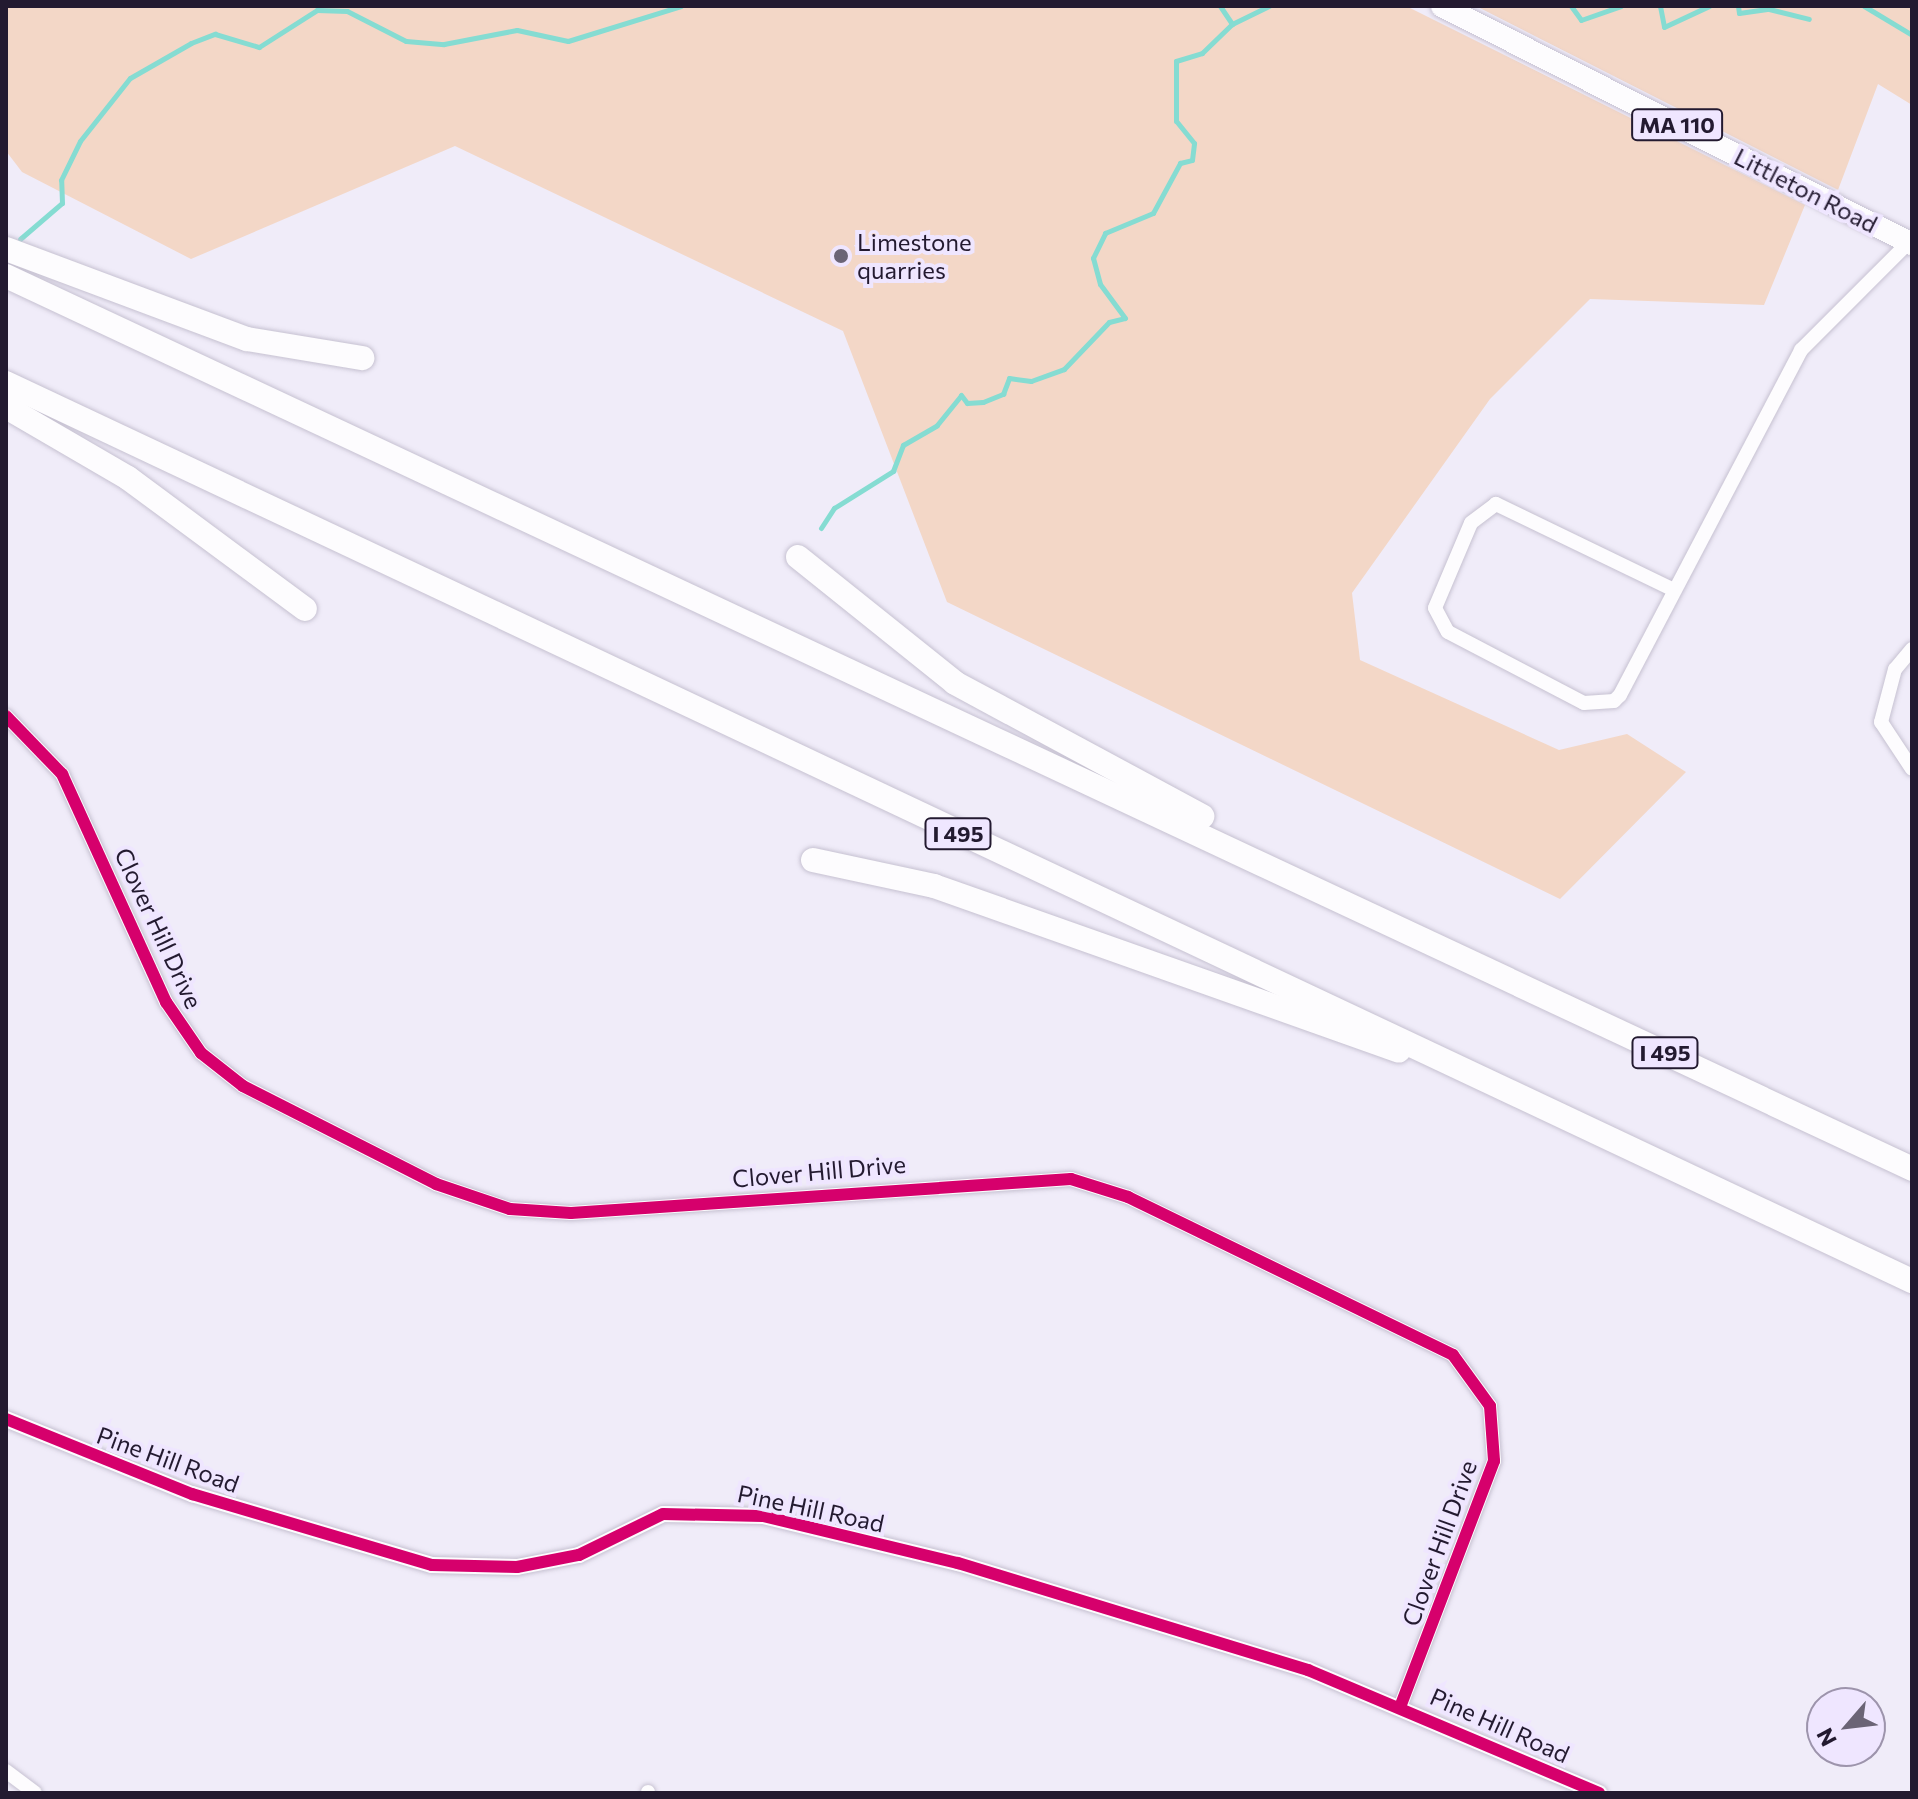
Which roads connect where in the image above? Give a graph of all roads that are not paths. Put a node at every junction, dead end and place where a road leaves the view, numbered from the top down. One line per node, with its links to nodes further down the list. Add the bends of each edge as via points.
1 (1442, 6): 2 (main road, Littleton Road / MA 110)
2 (1910, 243): 9 (street, via 1801,350)
3 (6, 249): 5 (highway, via 247,339)
4 (6, 276): 15 (highway, I 495)
5 (362, 358)
6 (6, 383): 16 (highway, I 495)
7 (6, 407): 10 (highway, via 128,478)
8 (798, 557): 15 (highway, via 955,683)
9 (1674, 590): 9 (street, via 1496,504 1471,523 1435,608 1454,636 1600,706 1620,695)
10 (305, 609)
11 (1912, 649): 13 (street, via 1895,669 1881,722)
12 (6, 716): 20 (street, Clover Hill Drive, via 62,774 162,994 201,1053 243,1086 436,1184 494,1206 556,1213 1071,1179 1128,1197 1453,1355 1490,1406 1494,1461)
13 (1912, 769)
14 (813, 860): 16 (highway, via 934,886 1340,1035)
15 (1418, 936): 17 (highway, I 495)
16 (1460, 1068): 18 (highway, I 495)
17 (1912, 1169)
18 (1912, 1281)
19 (6, 1419): 20 (street, Pine Hill Road, via 192,1494 432,1565 517,1567 579,1555 663,1514 763,1516 1121,1610)
20 (1401, 1705): 23 (street, Pine Hill Road)
21 (6, 1771): 22 (street)
22 (35, 1793)
23 (1599, 1793)

